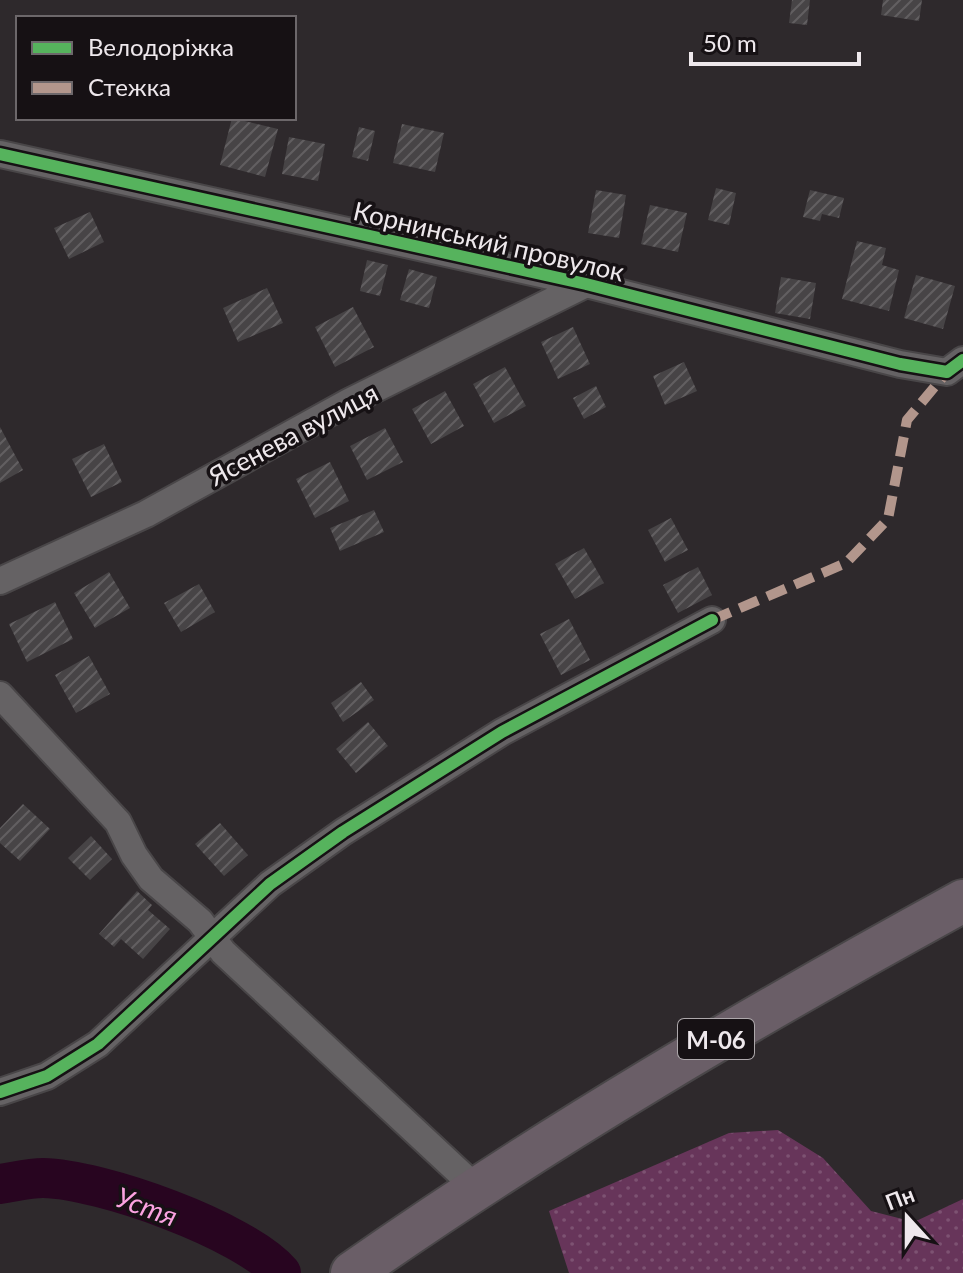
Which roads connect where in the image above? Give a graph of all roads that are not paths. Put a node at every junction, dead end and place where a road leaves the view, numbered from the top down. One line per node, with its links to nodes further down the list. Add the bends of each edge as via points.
1 (0, 154): 2 (street, Корнинський провулок)
2 (586, 284): 3 (street, Корнинський провулок, via 900,364 947,372); 4 (street, Ясенева вулиця, via 349,402 146,514)
3 (963, 360)
4 (0, 581)
5 (712, 620): 8 (street, via 502,732 343,832 270,884)
6 (0, 695): 8 (street, via 118,822 151,879)
7 (963, 901): 10 (highway, М-06, via 780,1002)
8 (214, 940): 9 (street, via 98,1044 47,1076); 10 (street)
9 (0, 1092)
10 (476, 1188): 11 (highway, М-06)
11 (357, 1269)

